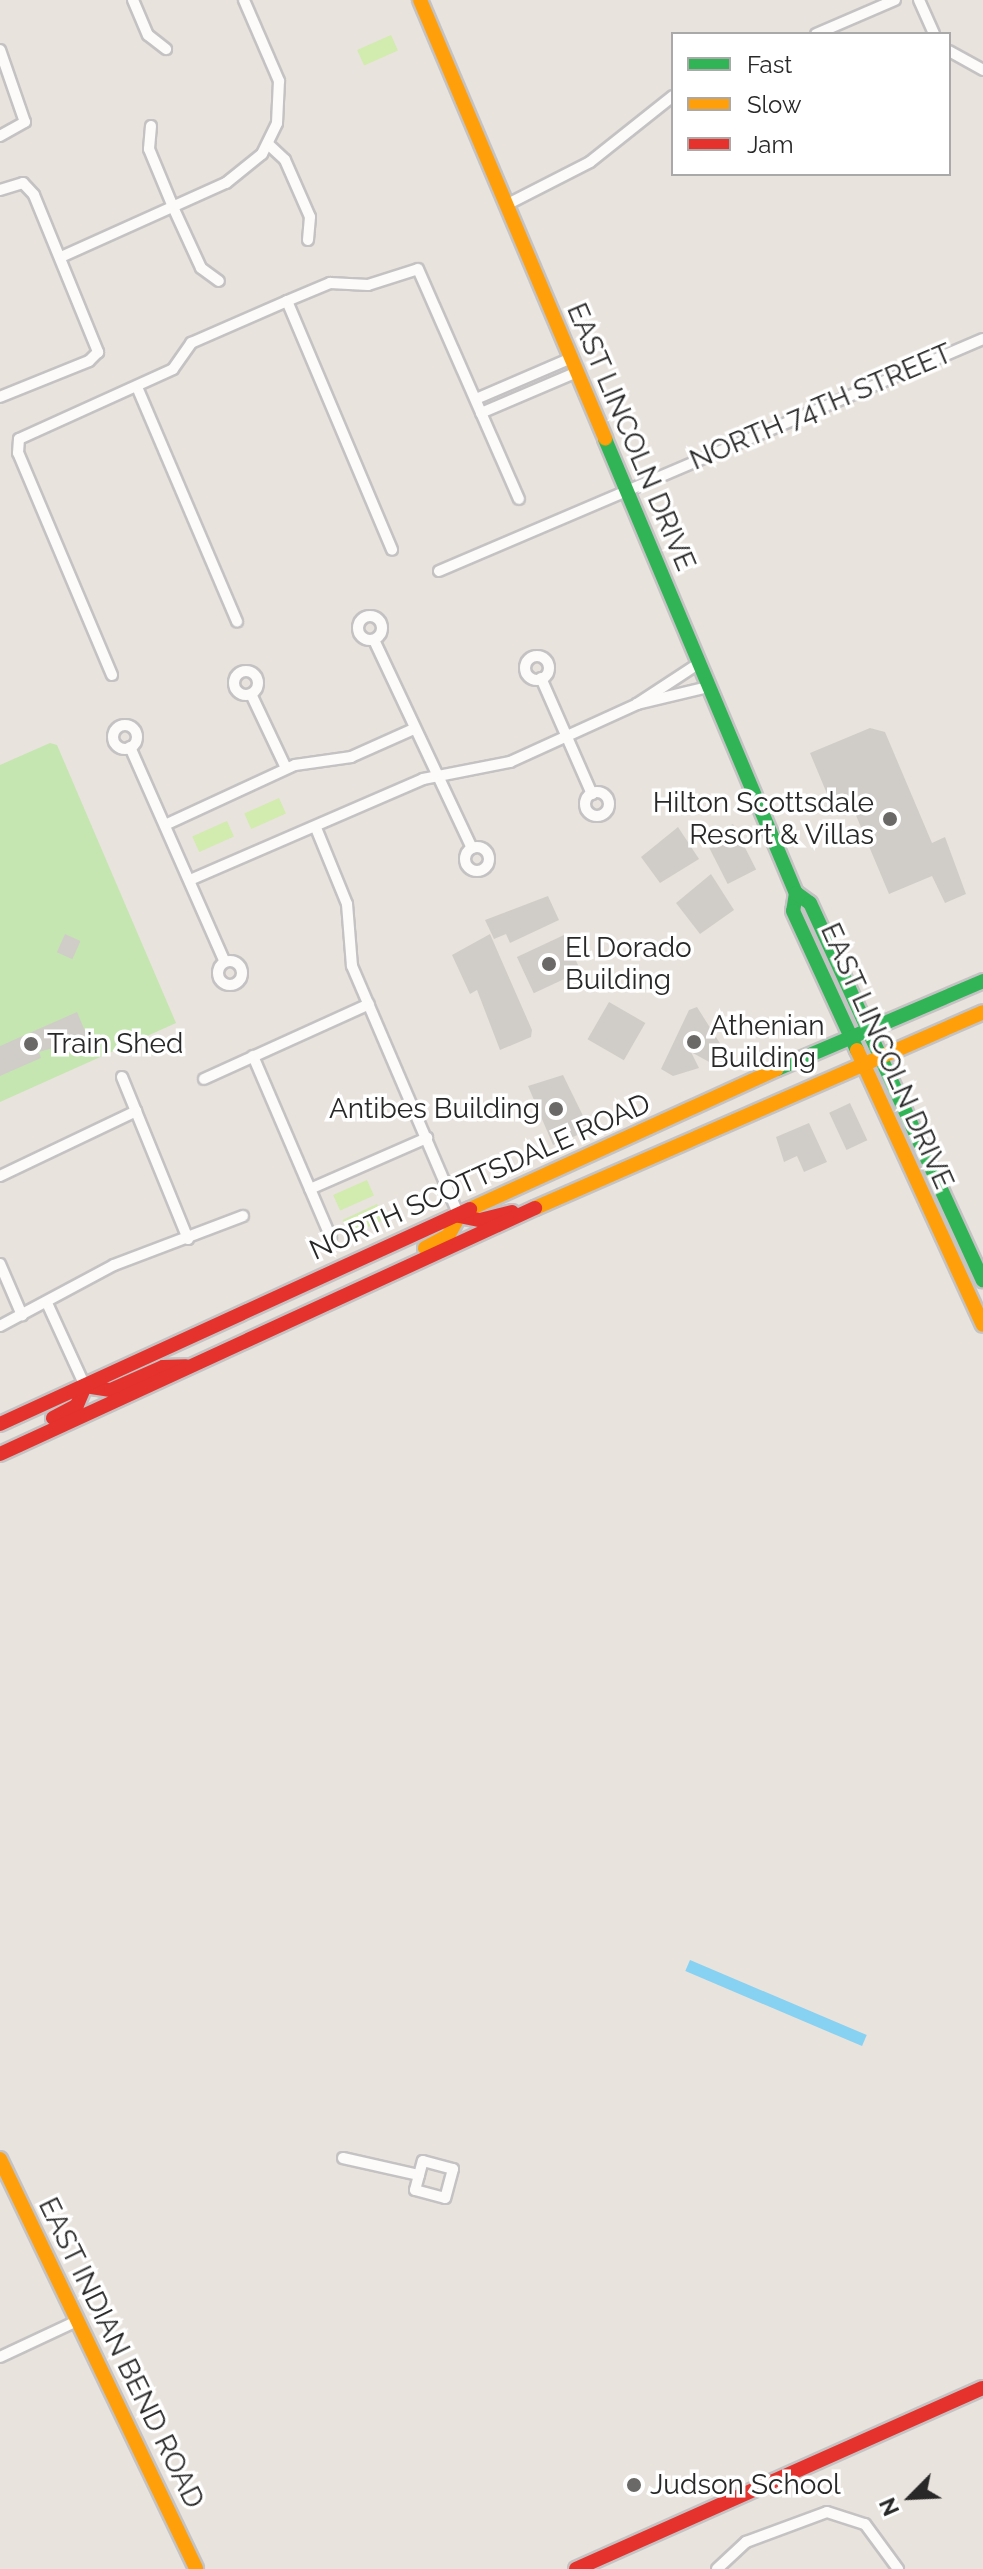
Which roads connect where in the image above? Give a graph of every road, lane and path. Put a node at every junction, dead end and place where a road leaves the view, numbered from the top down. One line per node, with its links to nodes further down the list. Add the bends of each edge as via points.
1 (133, 0): 8 (street, via 148,35)
2 (244, 0): 15 (street, via 279,81 279,112)
3 (420, 0): 17 (main road, EAST LINCOLN DRIVE)
4 (895, 0): 6 (street)
5 (919, 0): 7 (street)
6 (821, 32)
7 (933, 32)
8 (166, 49)
9 (0, 50): 14 (street, via 25,122)
10 (951, 52): 11 (street)
11 (983, 70)
12 (671, 98): 17 (street, via 590,162)
13 (151, 126): 18 (street, via 149,149)
14 (0, 136)
15 (268, 144): 18 (street, via 236,178); 19 (street, via 285,160 310,217)
16 (0, 190): 20 (street, via 23,183)
17 (506, 205): 24 (main road, EAST LINCOLN DRIVE)
18 (173, 207): 20 (street); 21 (street, via 201,268)
19 (308, 240)
20 (61, 257): 26 (street, via 98,352 89,361)
21 (219, 281)
22 (287, 301): 25 (street, via 191,343 173,369); 27 (street, via 330,283 368,285 418,269); 31 (street)
23 (983, 339): 29 (street, NORTH 74TH STREET)
24 (572, 366): 27 (street); 28 (street); 29 (main road, EAST LINCOLN DRIVE)
25 (137, 387): 33 (street); 36 (street, via 19,439 18,453)
26 (0, 397)
27 (476, 399): 28 (street)
28 (481, 413): 30 (street)
29 (625, 489): 32 (street, NORTH 74TH STREET); 35 (main road, EAST LINCOLN DRIVE)
30 (519, 499)
31 (392, 550)
32 (439, 571)
33 (237, 622)
34 (374, 640): 41 (street)
35 (698, 664): 38 (main road, EAST LINCOLN DRIVE); 40 (street)
36 (112, 675)
37 (541, 678): 42 (street)
38 (708, 687): 40 (street); 51 (main road, EAST LINCOLN DRIVE)
39 (251, 694): 44 (street)
40 (637, 704): 42 (street)
41 (414, 729): 44 (street, via 351,757); 45 (street)
42 (566, 736): 45 (street, via 510,762); 46 (street)
43 (130, 747): 47 (street)
44 (286, 768): 47 (street)
45 (437, 775): 48 (street); 49 (street)
46 (592, 794)
47 (165, 825): 50 (street)
48 (316, 828): 50 (street); 54 (street, via 343,890 352,966)
49 (472, 848)
50 (190, 880): 52 (street)
51 (796, 893): 56 (main road, EAST LINCOLN DRIVE, via 810,903); 57 (main road, EAST LINCOLN DRIVE, via 793,911)
52 (225, 962)
53 (983, 981): 56 (main road, NORTH SCOTTSDALE ROAD)
54 (369, 1004): 59 (street); 64 (street)
55 (983, 1012): 58 (main road, NORTH SCOTTSDALE ROAD)
56 (866, 1029): 57 (main road, NORTH SCOTTSDALE ROAD); 58 (main road, EAST LINCOLN DRIVE)
57 (847, 1037): 60 (main road, EAST LINCOLN DRIVE); 65 (main road, NORTH SCOTTSDALE ROAD)
58 (877, 1055): 60 (main road, NORTH SCOTTSDALE ROAD); 75 (main road, EAST LINCOLN DRIVE)
59 (253, 1056): 62 (street); 68 (street)
60 (859, 1062): 66 (main road, NORTH SCOTTSDALE ROAD); 79 (main road, EAST LINCOLN DRIVE)
61 (122, 1077): 63 (street)
62 (204, 1079)
63 (136, 1111): 67 (street); 73 (street)
64 (427, 1138): 68 (street); 71 (street)
65 (623, 1141): 66 (main road); 71 (main road, NORTH SCOTTSDALE ROAD)
66 (633, 1164): 69 (main road, NORTH SCOTTSDALE ROAD)
67 (0, 1176)
68 (310, 1189): 72 (street)
69 (533, 1211): 71 (main road, via 480,1220); 76 (main road, NORTH SCOTTSDALE ROAD)
70 (243, 1216): 73 (street)
71 (459, 1216): 76 (main road, via 448,1236 395,1262); 82 (main road, NORTH SCOTTSDALE ROAD)
72 (331, 1238)
73 (188, 1239): 77 (street, via 114,1265)
74 (0, 1264): 78 (street)
75 (983, 1280)
76 (367, 1286): 81 (main road, NORTH SCOTTSDALE ROAD)
77 (47, 1303): 78 (street); 82 (street)
78 (22, 1315): 80 (street)
79 (983, 1325)
80 (0, 1326)
81 (194, 1366): 82 (main road, via 163,1367 111,1390); 84 (main road, NORTH SCOTTSDALE ROAD)
82 (85, 1386): 83 (main road, NORTH SCOTTSDALE ROAD); 84 (main road, via 73,1409)
83 (0, 1424)
84 (0, 1451)
85 (343, 2158): 87 (street)
86 (0, 2159): 88 (main road, EAST INDIAN BEND ROAD)
87 (419, 2175)
88 (77, 2321): 89 (street); 91 (main road, EAST INDIAN BEND ROAD)
89 (0, 2357)
90 (977, 2390): 92 (main road)
91 (196, 2569)
92 (576, 2569)
93 (717, 2569): 94 (street, via 746,2542 803,2516 848,2517 878,2535)
94 (898, 2569)

